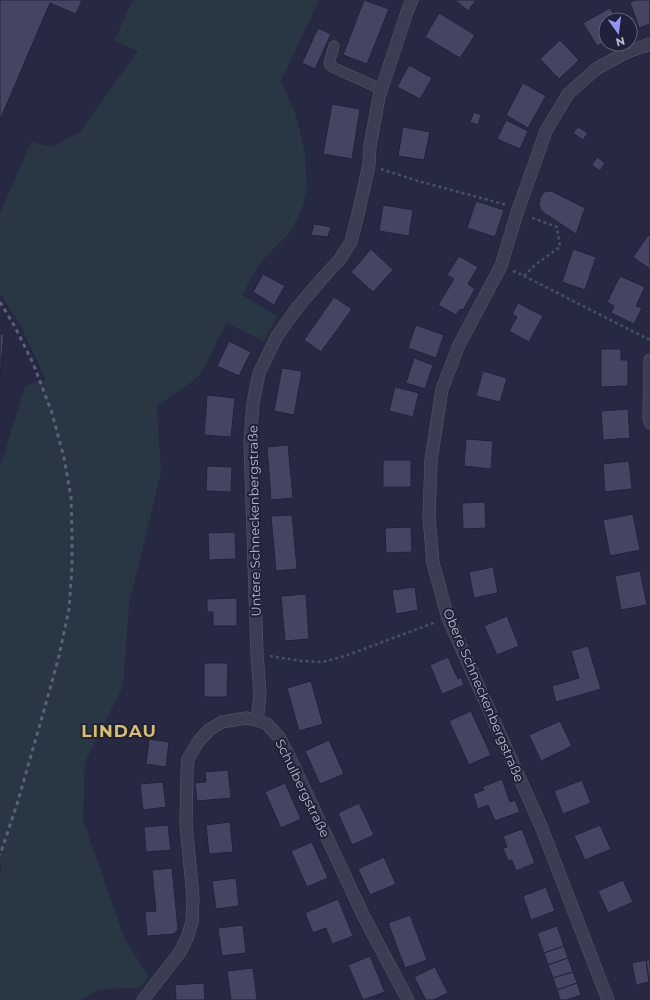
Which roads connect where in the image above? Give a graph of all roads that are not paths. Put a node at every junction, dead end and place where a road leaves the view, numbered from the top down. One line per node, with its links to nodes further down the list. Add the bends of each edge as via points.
1 (412, 0): 4 (street, Untere Schneckenbergstraße)
2 (650, 44): 10 (street, Obere Schneckenbergstraße, via 627,52 596,69 568,94 546,131 512,209 501,266 459,345 442,389 431,460 428,517 433,563 448,618 541,826)
3 (334, 46): 4 (lane, via 329,64 332,67)
4 (382, 89): 7 (street, Untere Schneckenbergstraße, via 370,146 369,165 351,242 277,336 259,373 250,442 260,695)
5 (650, 360): 6 (street)
6 (650, 423)
7 (258, 720): 8 (street, via 246,718 222,722 209,730 188,759 186,824 193,897 192,922 180,952); 9 (street, Schulbergstraße, via 267,724 279,737 364,917)
8 (143, 1000)
9 (408, 1000)
10 (608, 1000)

